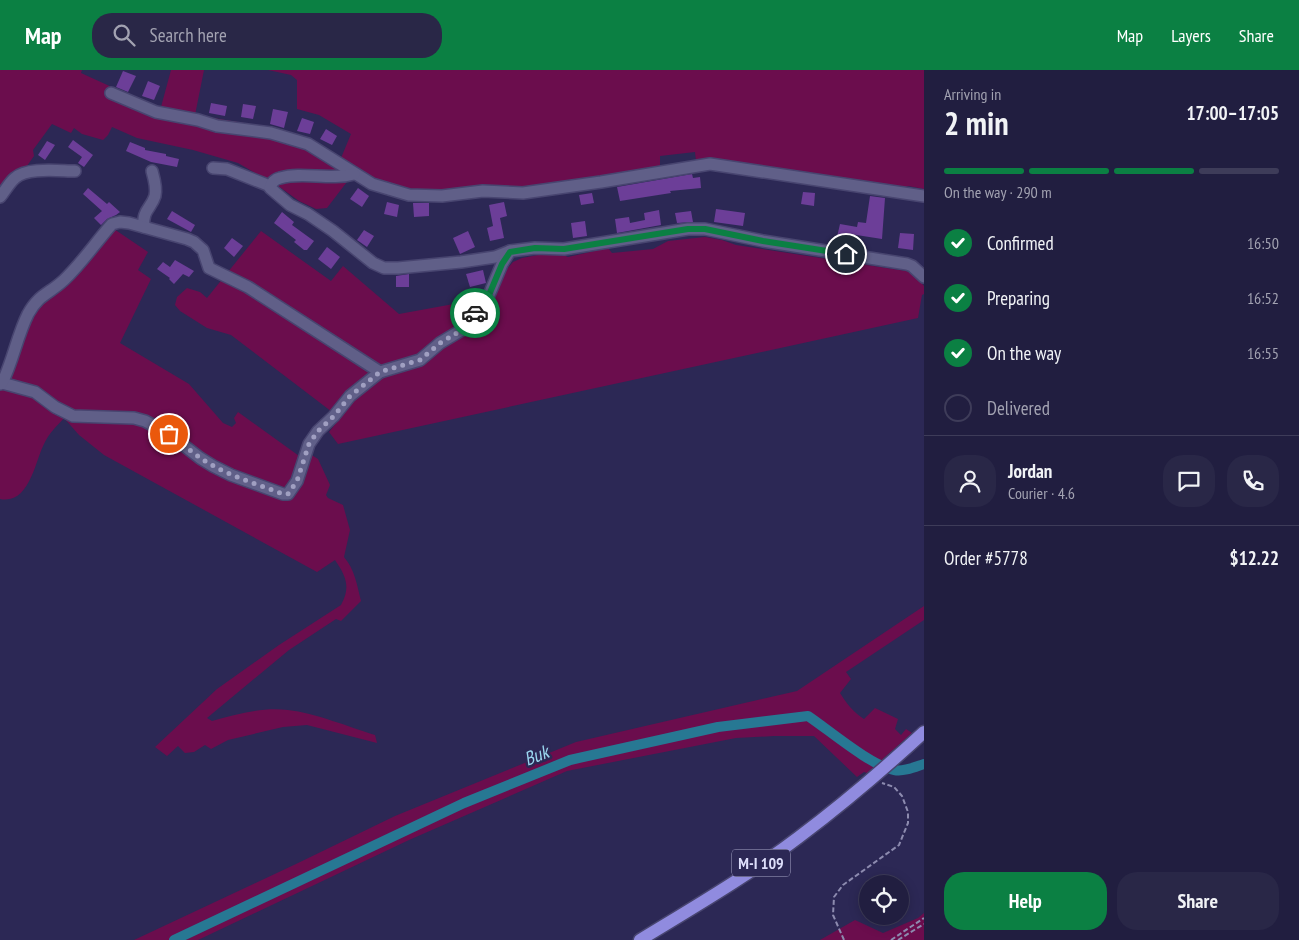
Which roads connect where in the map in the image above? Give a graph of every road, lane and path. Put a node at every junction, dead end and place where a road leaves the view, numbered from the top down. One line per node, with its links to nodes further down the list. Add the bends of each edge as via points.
1 (111, 93): 5 (street, via 156,112 217,126 271,133 308,144)
2 (213, 168): 6 (street)
3 (152, 171): 9 (street, via 155,195 145,212)
4 (75, 172): 8 (street, via 28,172 16,176)
5 (354, 174): 6 (street, via 288,176 278,178); 7 (street, via 372,184 409,195 442,196 483,191 523,193 710,164)
6 (270, 186): 10 (street, via 290,205 384,268 461,262)
7 (924, 196)
8 (0, 197)
9 (144, 227): 12 (street, via 194,242 203,250 206,263 212,270 248,287); 13 (street, via 120,222 112,224 63,281 42,295 28,315)
10 (510, 252): 11 (street, via 535,248 564,249 705,229 907,264); 12 (street, via 489,295 465,328 420,360)
11 (924, 277)
12 (380, 372): 13 (street, via 350,396 318,431 309,444 297,481 288,494 213,466 145,420 73,416 35,392)
13 (1, 384)
14 (924, 732): 15 (main road, M-I 109)
15 (873, 779): 18 (main road, M-I 109, via 798,838); 19 (path, via 894,787 906,804 908,823 899,845 843,885 834,897 833,915)
16 (924, 918): 20 (path)
17 (924, 924): 21 (path)
18 (640, 940)
19 (844, 940)
20 (891, 940)
21 (898, 940)

